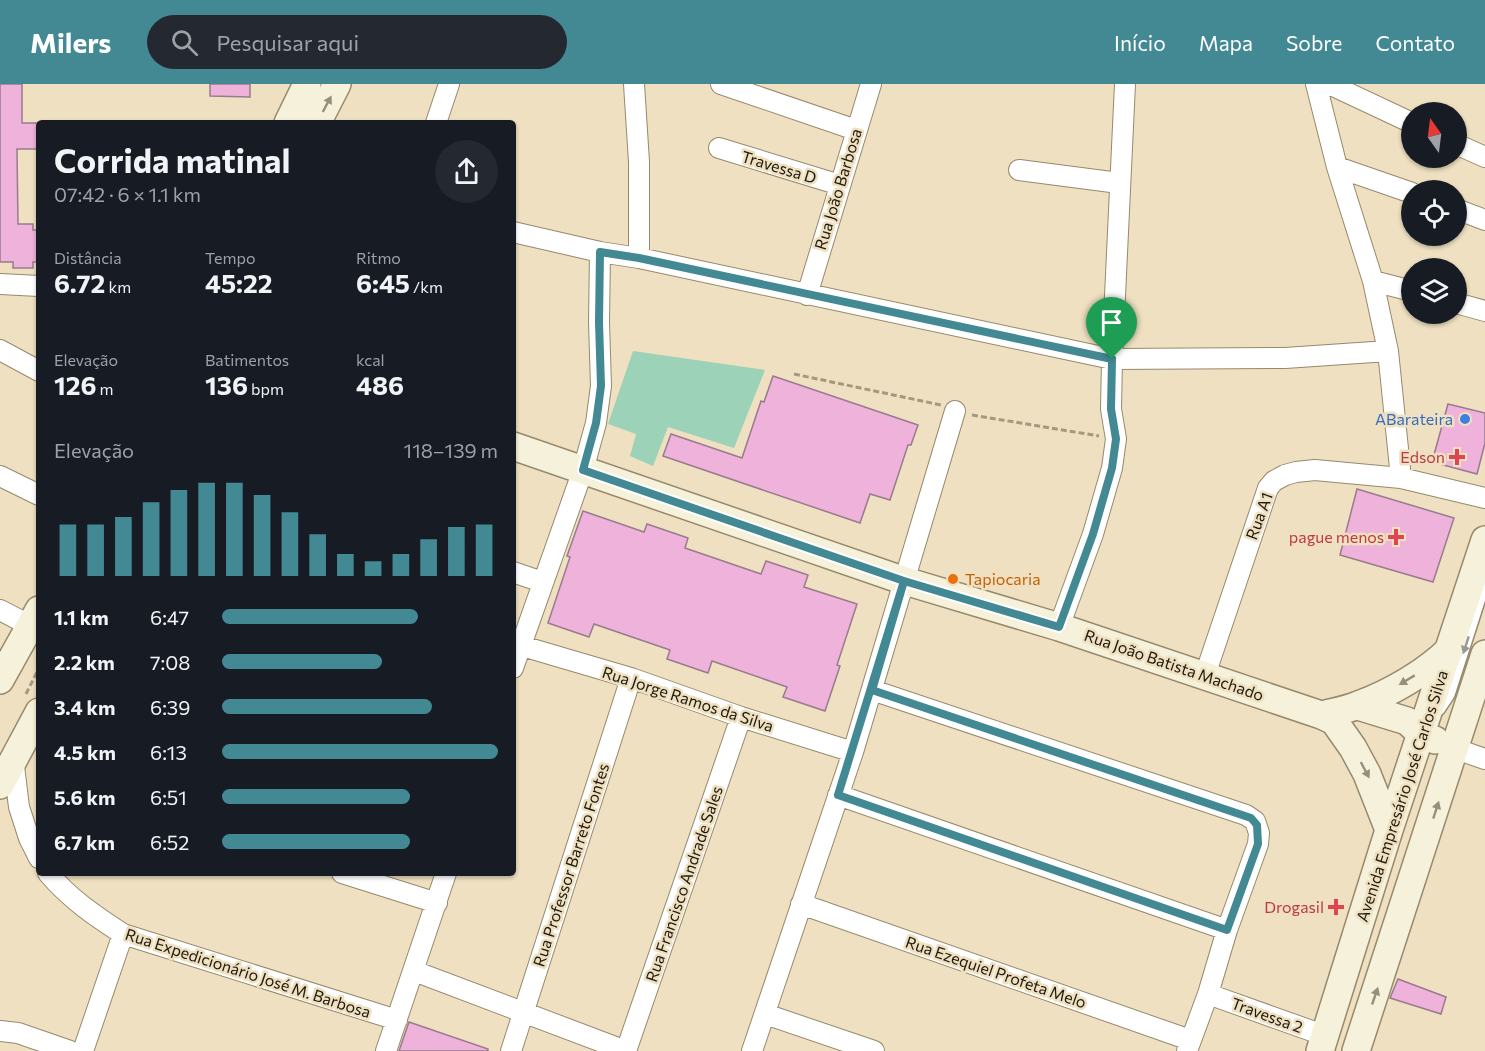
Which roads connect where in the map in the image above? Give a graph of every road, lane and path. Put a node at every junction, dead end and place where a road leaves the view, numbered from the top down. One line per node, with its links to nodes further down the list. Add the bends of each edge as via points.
1 (307, 84): 11 (main road)
2 (338, 84): 12 (main road, one-way to 2)
3 (449, 84): 13 (street)
4 (634, 84): 27 (street)
5 (721, 84): 14 (street)
6 (871, 84): 14 (street, Rua João Barbosa)
7 (1125, 84): 20 (street)
8 (1316, 84): 18 (street)
9 (1329, 84): 10 (street)
10 (1401, 118)
11 (289, 120)
12 (319, 120)
13 (437, 120)
14 (856, 130): 21 (street, Rua João Barbosa)
15 (719, 148): 21 (street, Travessa D)
16 (1467, 149): 17 (street)
17 (1485, 157)
18 (1337, 166): 22 (street); 28 (street)
19 (1019, 170): 20 (street)
20 (1119, 183): 37 (street)
21 (840, 185): 32 (street, Rua João Barbosa)
22 (1401, 189)
23 (1467, 213): 24 (street)
24 (1485, 220)
25 (516, 233): 26 (street)
26 (600, 252): 27 (street); 41 (street, via 601,386)
27 (639, 258): 32 (street)
28 (1373, 281): 31 (street); 36 (street)
29 (0, 284): 30 (street)
30 (36, 286)
31 (1401, 288)
32 (807, 295): 37 (street)
33 (1467, 306): 34 (street)
34 (1485, 311)
35 (0, 350): 38 (street)
36 (1388, 351): 37 (street, via 1285,358); 43 (street)
37 (1112, 359): 52 (street, via 1111,409 1116,439 1112,468)
38 (36, 369)
39 (955, 411): 48 (street)
40 (516, 447): 41 (main road, Rua João Batista Machado)
41 (583, 470): 48 (main road, Rua João Batista Machado); 49 (street)
42 (0, 476): 44 (street)
43 (1401, 478): 45 (street); 57 (street, Rua A1, via 1315,470 1274,481 1268,488)
44 (36, 494)
45 (1485, 498)
46 (1484, 544): 54 (main road, Avenida Empresário José Carlos Silva); 65 (lane, one-way to 65, via 1483,592 1450,695)
47 (516, 573): 49 (street)
48 (904, 581): 52 (main road, Rua João Batista Machado); 60 (street)
49 (543, 582): 53 (street)
50 (0, 610): 51 (street)
51 (35, 618): 59 (main road)
52 (1059, 627): 57 (main road, Rua João Batista Machado)
53 (522, 646): 56 (street); 58 (street, Rua Jorge Ramos da Silva)
54 (1451, 648): 61 (main road, one-way to 61, via 1437,661); 65 (main road, Avenida Empresário José Carlos Silva)
55 (1485, 654): 66 (main road)
56 (516, 661)
57 (1205, 675): 64 (main road, Rua João Batista Machado)
58 (631, 678): 63 (street, Rua Jorge Ramos da Silva); 83 (street, Rua Professor Barreto Fontes)
59 (0, 680)
60 (872, 690): 67 (street); 79 (street, via 1251,818 1257,825 1258,844)
61 (1358, 706): 64 (main road); 65 (main road, via 1407,721)
62 (36, 717): 68 (main road)
63 (741, 717): 67 (street, Rua Jorge Ramos da Silva); 93 (street, Rua Francisco Andrade Sales)
64 (1328, 718): 72 (main road, one-way to 72, via 1368,774)
65 (1422, 735): 66 (main road); 72 (main road, Avenida Empresário José Carlos Silva)
66 (1456, 748): 69 (street); 96 (main road, one-way to 66)
67 (853, 752): 71 (street)
68 (13, 759): 70 (main road); 73 (street, via 19,807)
69 (1485, 759)
70 (0, 785)
71 (838, 795): 78 (street); 79 (street)
72 (1389, 830): 87 (main road, Avenida Empresário José Carlos Silva)
73 (36, 852)
74 (50, 876): 80 (street, Rua Expedicionário José M. Barbosa, via 86,910)
75 (352, 876): 77 (street)
76 (445, 876): 77 (street)
77 (437, 903): 81 (street)
78 (801, 904): 84 (street); 88 (street, Rua Ezequiel Profeta Melo)
79 (1227, 930): 82 (street)
80 (123, 934): 85 (street, Rua Expedicionário José M. Barbosa); 90 (street)
81 (414, 971): 83 (street); 85 (street)
82 (1208, 993): 87 (street, Travessa 2); 88 (street)
83 (524, 1012): 92 (street, Rua Professor Barreto Fontes); 93 (street)
84 (765, 1014): 94 (street); 95 (street)
85 (397, 1020): 91 (street)
86 (0, 1031): 89 (street, via 18,1033)
87 (1323, 1043)
88 (1189, 1046)
89 (70, 1051)
90 (83, 1051)
91 (386, 1051)
92 (511, 1051)
93 (626, 1051)
94 (752, 1051)
95 (874, 1051)
96 (1356, 1051)

